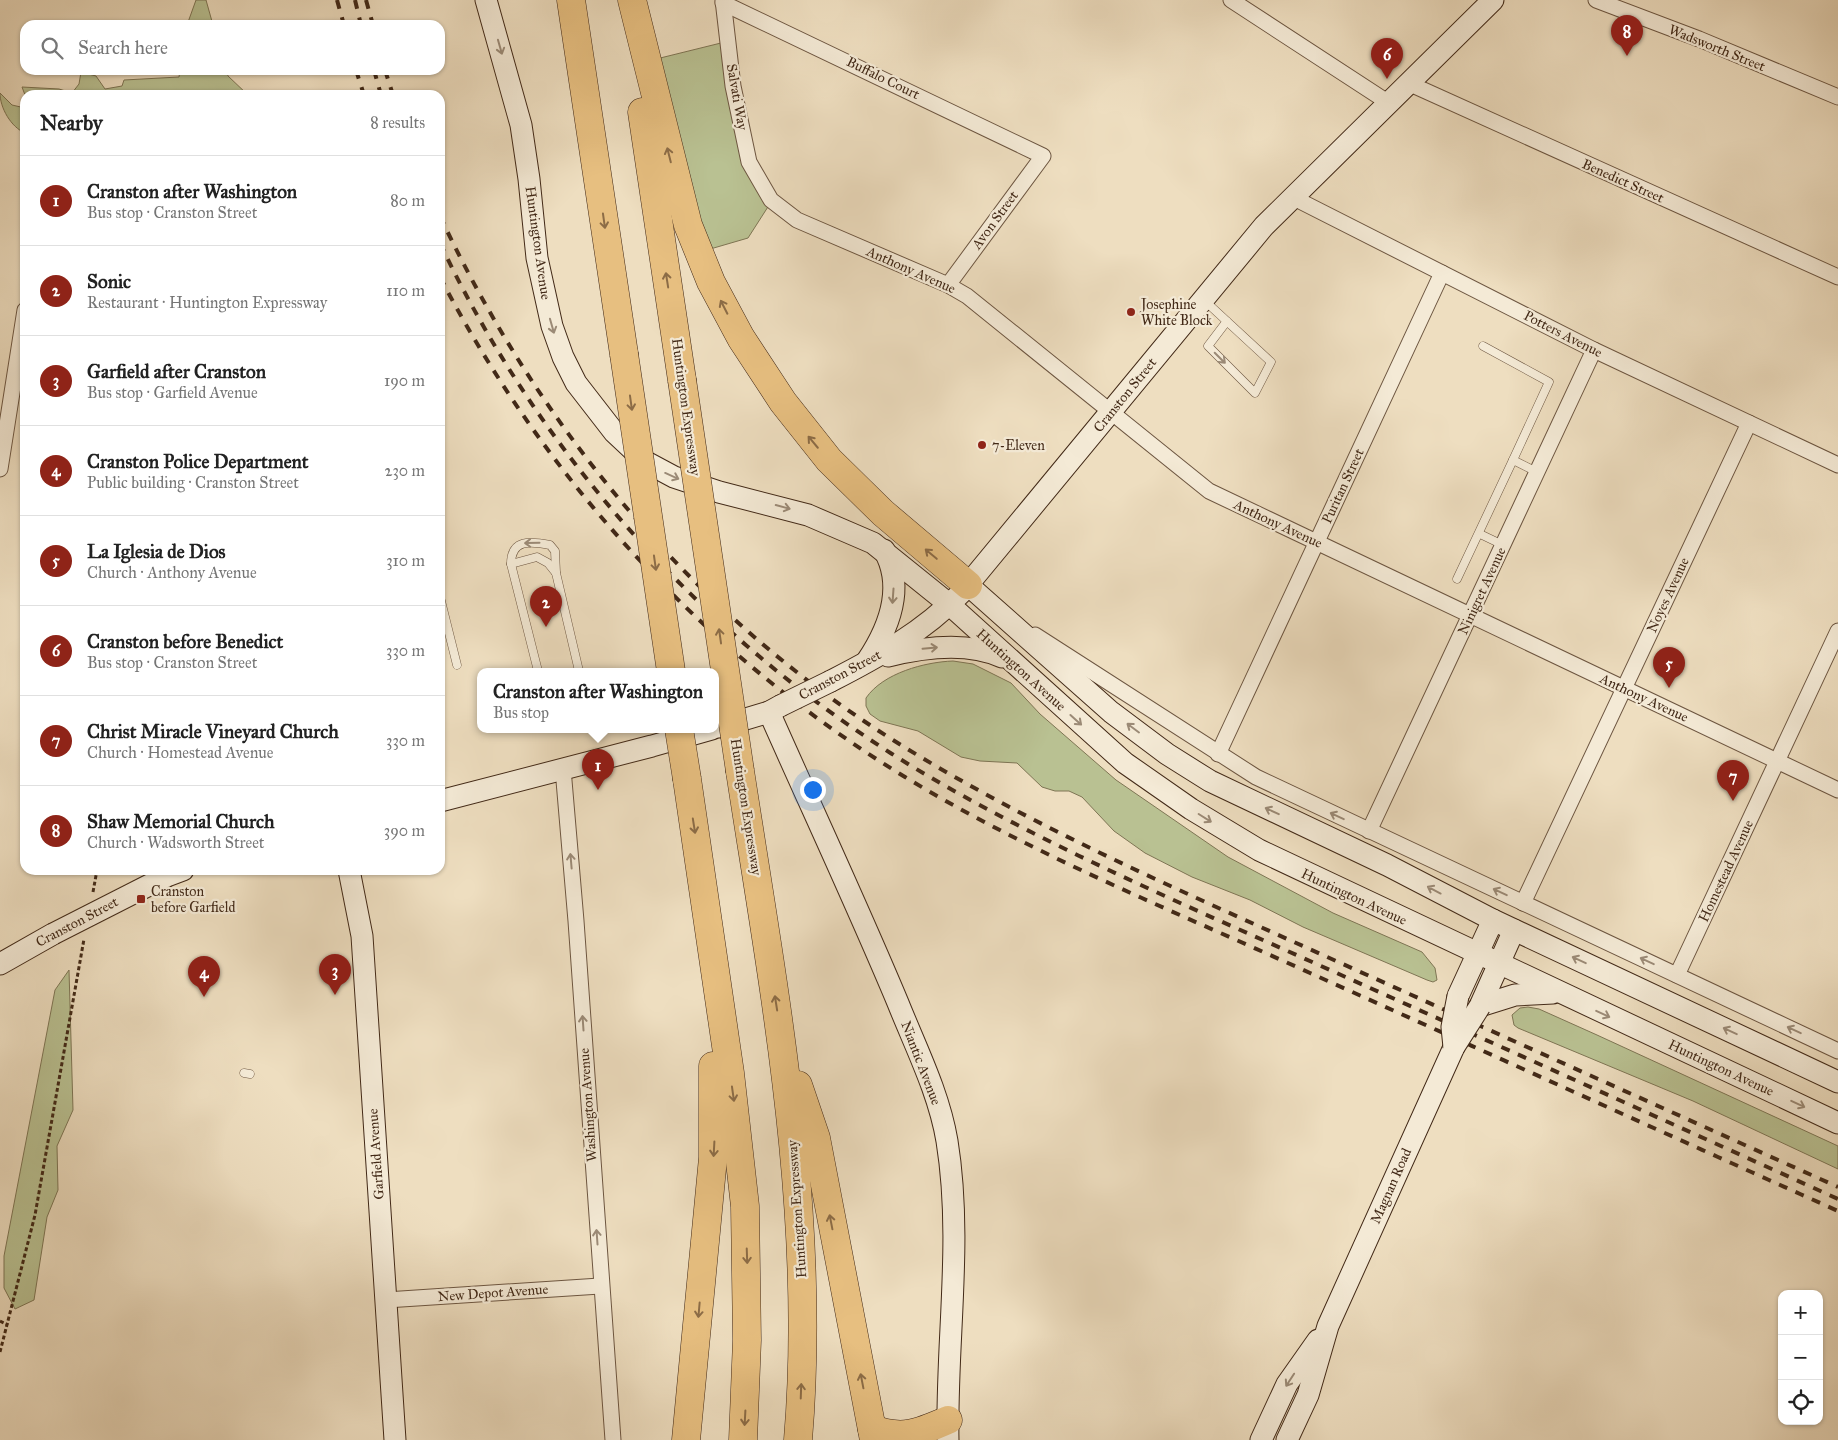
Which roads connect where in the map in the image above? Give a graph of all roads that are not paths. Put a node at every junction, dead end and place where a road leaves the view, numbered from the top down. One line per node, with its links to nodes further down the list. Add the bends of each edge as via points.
1 (486, 0): 34 (main road, Huntington Avenue, one-way to 34, via 521,125 537,258 547,308 563,357 585,396 614,432 659,470 704,488 815,517 864,537)
2 (562, 0): 14 (highway)
3 (571, 0): 14 (highway)
4 (626, 0): 72 (highway, Huntington Expressway, one-way to 4, bridge)
5 (632, 0): 38 (highway, one-way to 5, via 829,460 783,402 741,338 711,282 688,225)
6 (1230, 0): 12 (street)
7 (1493, 0): 10 (main road, Cranston Street)
8 (1596, 0): 11 (street, Wadsworth Street)
9 (723, 1): 13 (street, Buffalo Court); 15 (street, Salvati Way, via 733,86 749,162)
10 (1408, 83): 12 (main road, Cranston Street); 18 (street, Benedict Street)
11 (1838, 97)
12 (1389, 103): 16 (main road, Cranston Street)
13 (1042, 156): 19 (street, Avon Street)
14 (598, 179): 48 (highway, one-way to 48, bridge)
15 (764, 190): 19 (street, Anthony Avenue, via 771,200 797,220)
16 (1292, 197): 17 (street, Potters Avenue); 20 (main road, Cranston Street)
17 (1442, 273): 24 (street, Potters Avenue); 32 (street, Puritan Street)
18 (1838, 278)
19 (948, 285): 25 (street, Anthony Avenue, via 967,296)
20 (1204, 299): 21 (lane); 25 (main road, Cranston Street)
21 (1227, 321): 21 (lane, one-way to 21, via 1208,346 1255,393 1272,362)
22 (20, 342): 29 (street)
23 (1483, 346): 27 (lane, via 1549,382)
24 (1594, 350): 26 (street, Potters Avenue); 30 (street, Ninigret Avenue)
25 (1111, 412): 32 (street, Anthony Avenue, via 1209,491); 38 (main road, Cranston Street)
26 (1749, 423): 28 (street, Potters Avenue); 49 (street, Noyes Avenue)
27 (1513, 460): 30 (lane); 31 (lane)
28 (1838, 465)
29 (0, 469)
30 (1537, 472): 33 (street, Ninigret Avenue)
31 (1480, 534): 33 (lane); 37 (lane)
32 (1316, 543): 39 (street, Anthony Avenue); 54 (street, Puritan Street)
33 (1503, 545): 39 (street, Ninigret Avenue)
34 (884, 550): 38 (main road, Huntington Avenue); 44 (main road, one-way to 44, via 892,570 893,605 884,632)
35 (511, 564): 36 (lane, via 537,557); 36 (lane, one-way to 35, via 550,544 523,543 511,553); 46 (lane)
36 (556, 573): 47 (lane)
37 (1457, 579)
38 (959, 595): 41 (main road, Huntington Avenue); 43 (main road, Huntington Avenue); 44 (main road, Cranston Street, via 912,635)
39 (1470, 616): 49 (street, Anthony Avenue); 59 (street, Ninigret Avenue)
40 (445, 617): 45 (lane)
41 (1006, 617): 54 (street, Huntington Avenue); 64 (main road, Huntington Avenue, one-way to 41, via 1387,865 1226,789 1183,764 1111,712)
42 (1838, 631): 55 (street, Homestead Avenue)
43 (1009, 660): 44 (main road, one-way to 43, via 913,650 956,647 982,650); 66 (main road, Huntington Avenue, one-way to 66, via 1125,763 1213,823 1289,866)
44 (866, 662): 50 (main road, Cranston Street, bridge)
45 (457, 665)
46 (537, 668)
47 (578, 668)
48 (671, 668)
49 (1624, 688): 55 (street, Anthony Avenue); 63 (street, Noyes Avenue)
50 (774, 709): 51 (main road, Cranston Street); 80 (main road, Niantic Avenue, via 937,1101 947,1140 954,1270)
51 (719, 727)
52 (680, 733): 60 (highway, one-way to 60, bridge)
53 (697, 733): 56 (main road)
54 (1218, 754): 59 (street, Huntington Avenue, one-way to 54, via 1263,781)
55 (1777, 761): 57 (street, Anthony Avenue); 69 (street, Homestead Avenue)
56 (563, 769): 58 (main road); 77 (street, Washington Avenue, one-way to 56)
57 (1838, 790)
58 (445, 800)
59 (1369, 831): 63 (street, Huntington Avenue, one-way to 59)
60 (701, 873): 84 (highway, one-way to 84, via 715,1131); 85 (highway, one-way to 85, via 745,1206 747,1340)
61 (171, 875): 67 (main road, Cranston Street, bridge)
62 (349, 875): 78 (main road, Garfield Avenue, via 362,936)
63 (1523, 903): 69 (street, Huntington Avenue, one-way to 63)
64 (1493, 920): 65 (main road, Huntington Avenue); 66 (main road, Magnan Road)
65 (1514, 930): 68 (main road, Magnan Road); 75 (main road, Huntington Avenue, one-way to 65)
66 (1477, 954): 68 (main road, Huntington Avenue); 73 (main road, Magnan Road, bridge, via 1458,996 1452,1027)
67 (0, 964)
68 (1498, 964): 70 (main road, Huntington Avenue); 71 (main road, Magnan Road)
69 (1677, 975): 74 (street, Huntington Avenue, one-way to 69)
70 (1559, 993): 71 (main road, via 1524,994); 76 (main road, Huntington Avenue, one-way to 76)
71 (1480, 1006): 73 (main road, Magnan Road, bridge)
72 (780, 1030): 81 (highway, one-way to 72, via 816,1138); 86 (highway, Huntington Expressway, one-way to 72, via 802,1356 799,1221)
73 (1454, 1047): 79 (main road, Magnan Road)
74 (1837, 1047)
75 (1838, 1082)
76 (1838, 1123)
77 (600, 1286): 78 (street, New Depot Avenue); 83 (street, Washington Avenue)
78 (386, 1300): 82 (main road, Garfield Avenue)
79 (1328, 1326): 87 (main road, Magnan Road, one-way to 87, via 1287,1384); 88 (main road, Magnan Road, via 1308,1395)
80 (948, 1430): 81 (highway, via 907,1436)
81 (873, 1434)
82 (395, 1440)
83 (613, 1440)
84 (686, 1440)
85 (743, 1440)
86 (798, 1440)
87 (1260, 1440)
88 (1287, 1440)

